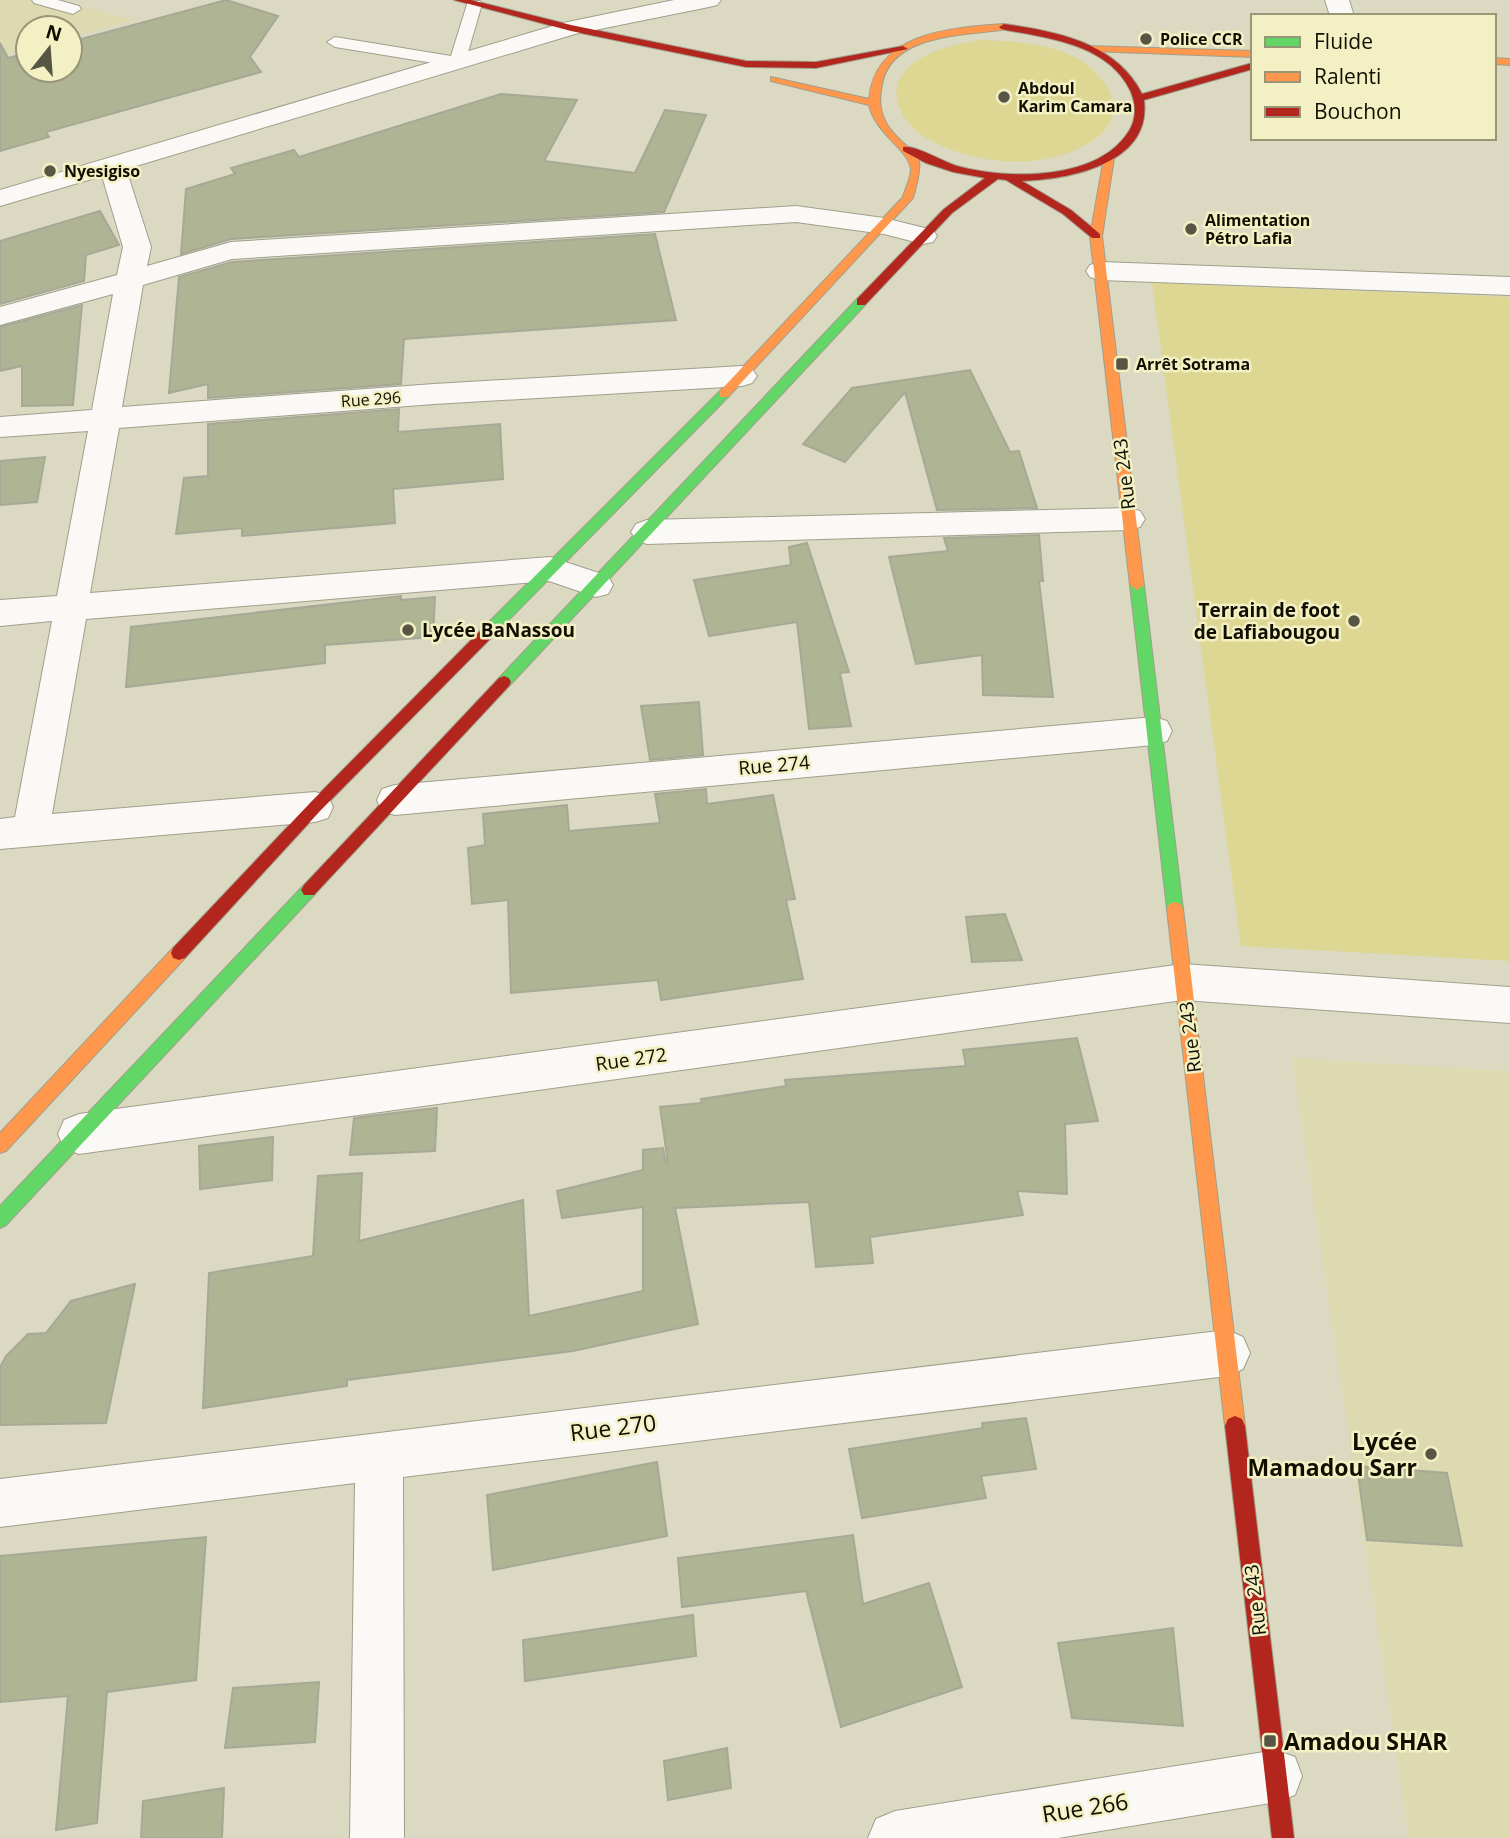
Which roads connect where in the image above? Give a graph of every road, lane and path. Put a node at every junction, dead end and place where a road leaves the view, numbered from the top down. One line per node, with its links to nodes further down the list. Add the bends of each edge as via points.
1 (40, 0): 4 (lane)
2 (709, 0): 8 (street)
3 (466, 2): 8 (street); 15 (lane)
4 (73, 9)
5 (1023, 16): 7 (street)
6 (1055, 22): 10 (street)
7 (1004, 27): 10 (street); 13 (street, via 943,34)
8 (571, 28): 9 (street); 15 (street)
9 (611, 37): 13 (street, via 746,64 816,65); 18 (street)
10 (1068, 39): 12 (street)
11 (335, 42): 15 (lane)
12 (1090, 48): 14 (street); 17 (street, via 1123,71)
13 (903, 49): 18 (street, via 878,73)
14 (1251, 54)
15 (458, 62): 21 (street)
16 (1251, 67): 17 (street)
17 (1140, 98): 20 (street, via 1141,120 1130,140)
18 (872, 103): 19 (street, via 884,128)
19 (910, 151): 22 (street, via 935,163); 24 (street, via 916,170 908,198)
20 (1109, 158): 22 (street, via 1058,175); 26 (street, Rue 243)
21 (112, 165): 23 (street); 28 (street, via 137,247)
22 (1002, 178): 25 (street, via 975,187); 26 (street, via 1059,206)
23 (0, 198)
24 (884, 226): 25 (street); 28 (street, via 796,214 231,251); 31 (street)
25 (923, 236): 35 (street)
26 (1096, 236): 27 (street, Rue 243)
27 (1100, 271): 29 (street); 34 (street, Rue 243)
28 (130, 280): 30 (street); 32 (street)
29 (1510, 286)
30 (0, 316)
31 (742, 376): 32 (street, Rue 296); 36 (street)
32 (103, 420): 33 (street, Rue 296); 38 (street)
33 (0, 427)
34 (1129, 519): 35 (street); 40 (street, Rue 243)
35 (647, 532): 37 (street)
36 (550, 569): 37 (street); 38 (street); 42 (street)
37 (596, 585): 41 (street)
38 (72, 606): 39 (street); 43 (street)
39 (0, 613)
40 (1154, 731): 41 (street, Rue 274); 44 (street, Rue 243)
41 (395, 800): 46 (street)
42 (316, 807): 43 (street); 47 (street)
43 (15, 832)
44 (1183, 982): 45 (street, Rue 272); 46 (street, Rue 272); 49 (street, Rue 243)
45 (1510, 1005)
46 (79, 1134): 48 (street)
47 (0, 1145)
48 (0, 1219)
49 (1227, 1353): 50 (street, Rue 270); 52 (street, Rue 243)
50 (380, 1455): 51 (street, Rue 270); 53 (street)
51 (0, 1503)
52 (1276, 1776): 54 (street, Rue 266); 55 (street, Rue 243)
53 (377, 1838)
54 (895, 1838)
55 (1283, 1838)

